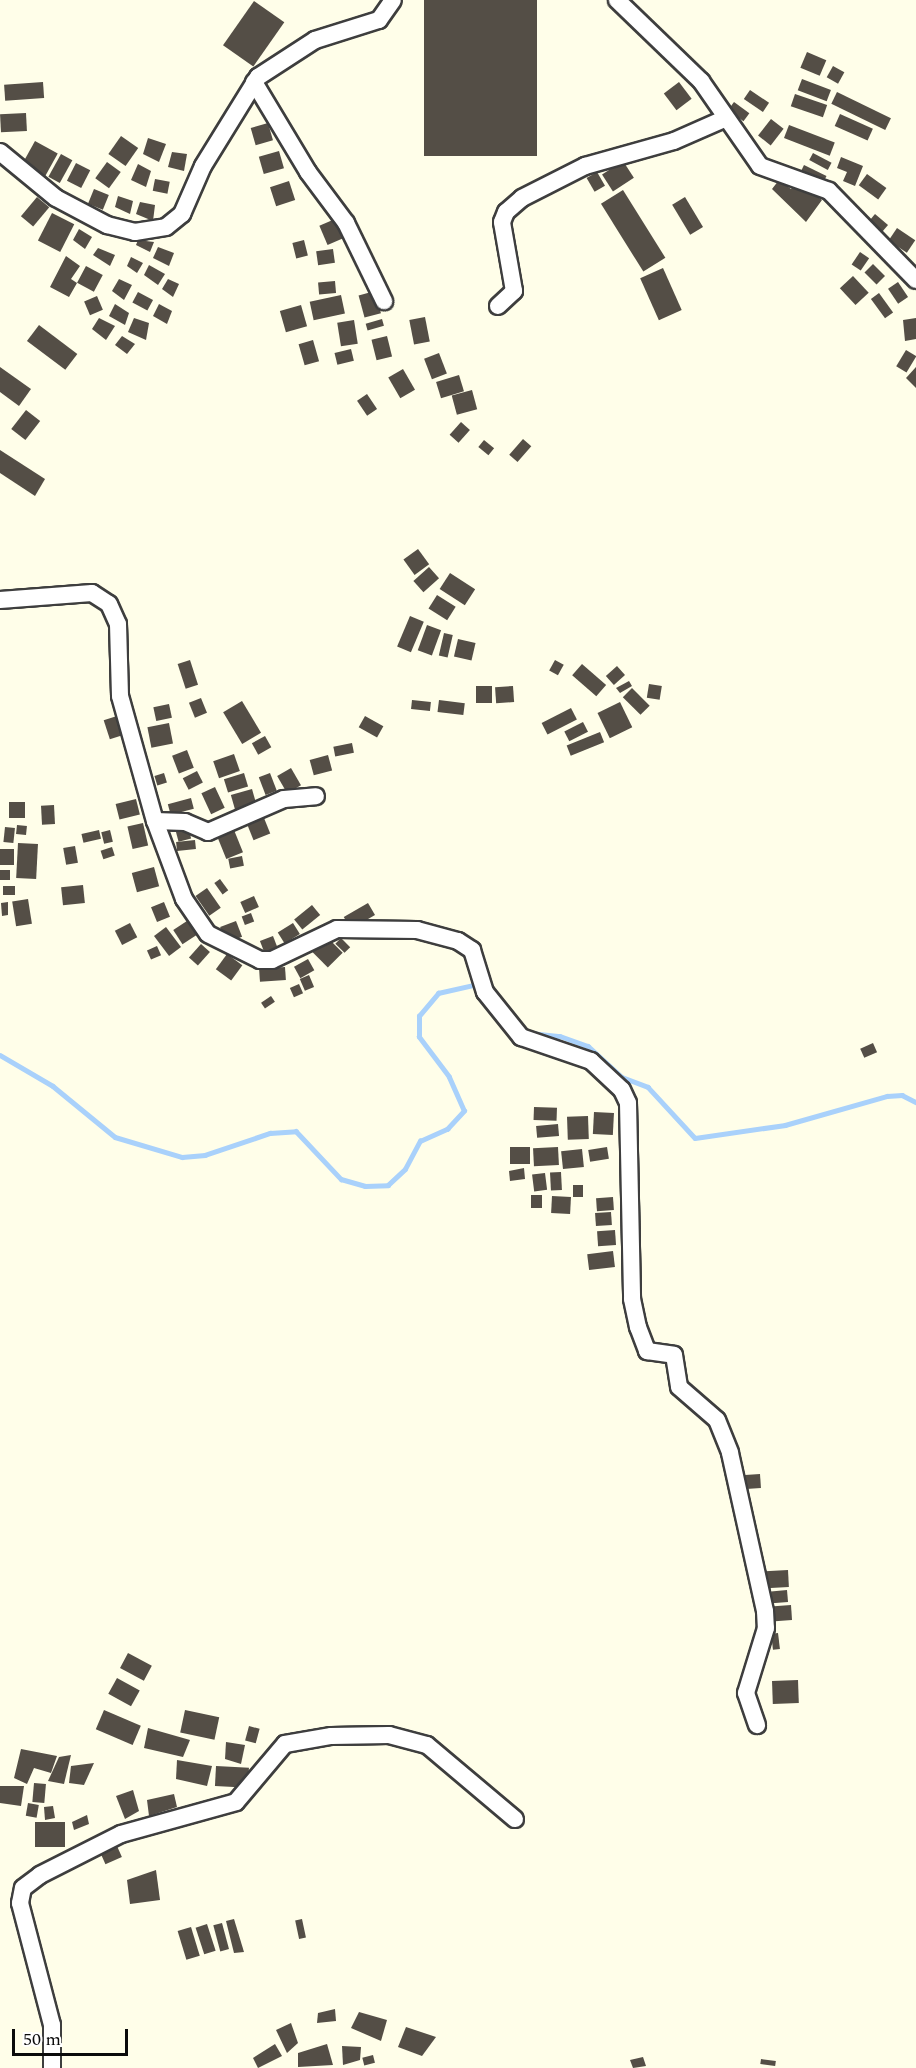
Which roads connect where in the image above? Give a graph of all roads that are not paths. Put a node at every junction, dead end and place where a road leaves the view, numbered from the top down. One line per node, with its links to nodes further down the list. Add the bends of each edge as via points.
1 (393, 0): 3 (street, via 380,20 315,40 282,57)
2 (617, 0): 4 (street, via 701,81)
3 (254, 82): 5 (street, via 203,166 182,214 152,231 107,225 56,198); 7 (street, via 308,172 346,223)
4 (724, 119): 6 (street, via 760,166 829,190); 8 (street, via 674,141 585,166 522,198 506,212 502,222 514,291)
5 (0, 152)
6 (916, 280)
7 (384, 301)
8 (498, 306)
9 (0, 600): 11 (street, via 92,593 109,604 118,624 120,696)
10 (315, 796): 11 (street, via 284,799 208,832 185,822)
11 (155, 821): 12 (street, via 184,899 208,934 226,947 272,960 337,929 417,930 458,941 472,950 489,999 521,1037 591,1061 622,1090 628,1102 632,1299 648,1351 675,1355 679,1387 717,1420 730,1453 765,1611 766,1628 746,1693)
12 (757, 1725)
13 (515, 1819): 14 (street, via 426,1745 405,1736 331,1736 285,1744 236,1802 121,1834 40,1875 23,1888 20,1903 52,2025)
14 (52, 2068)

